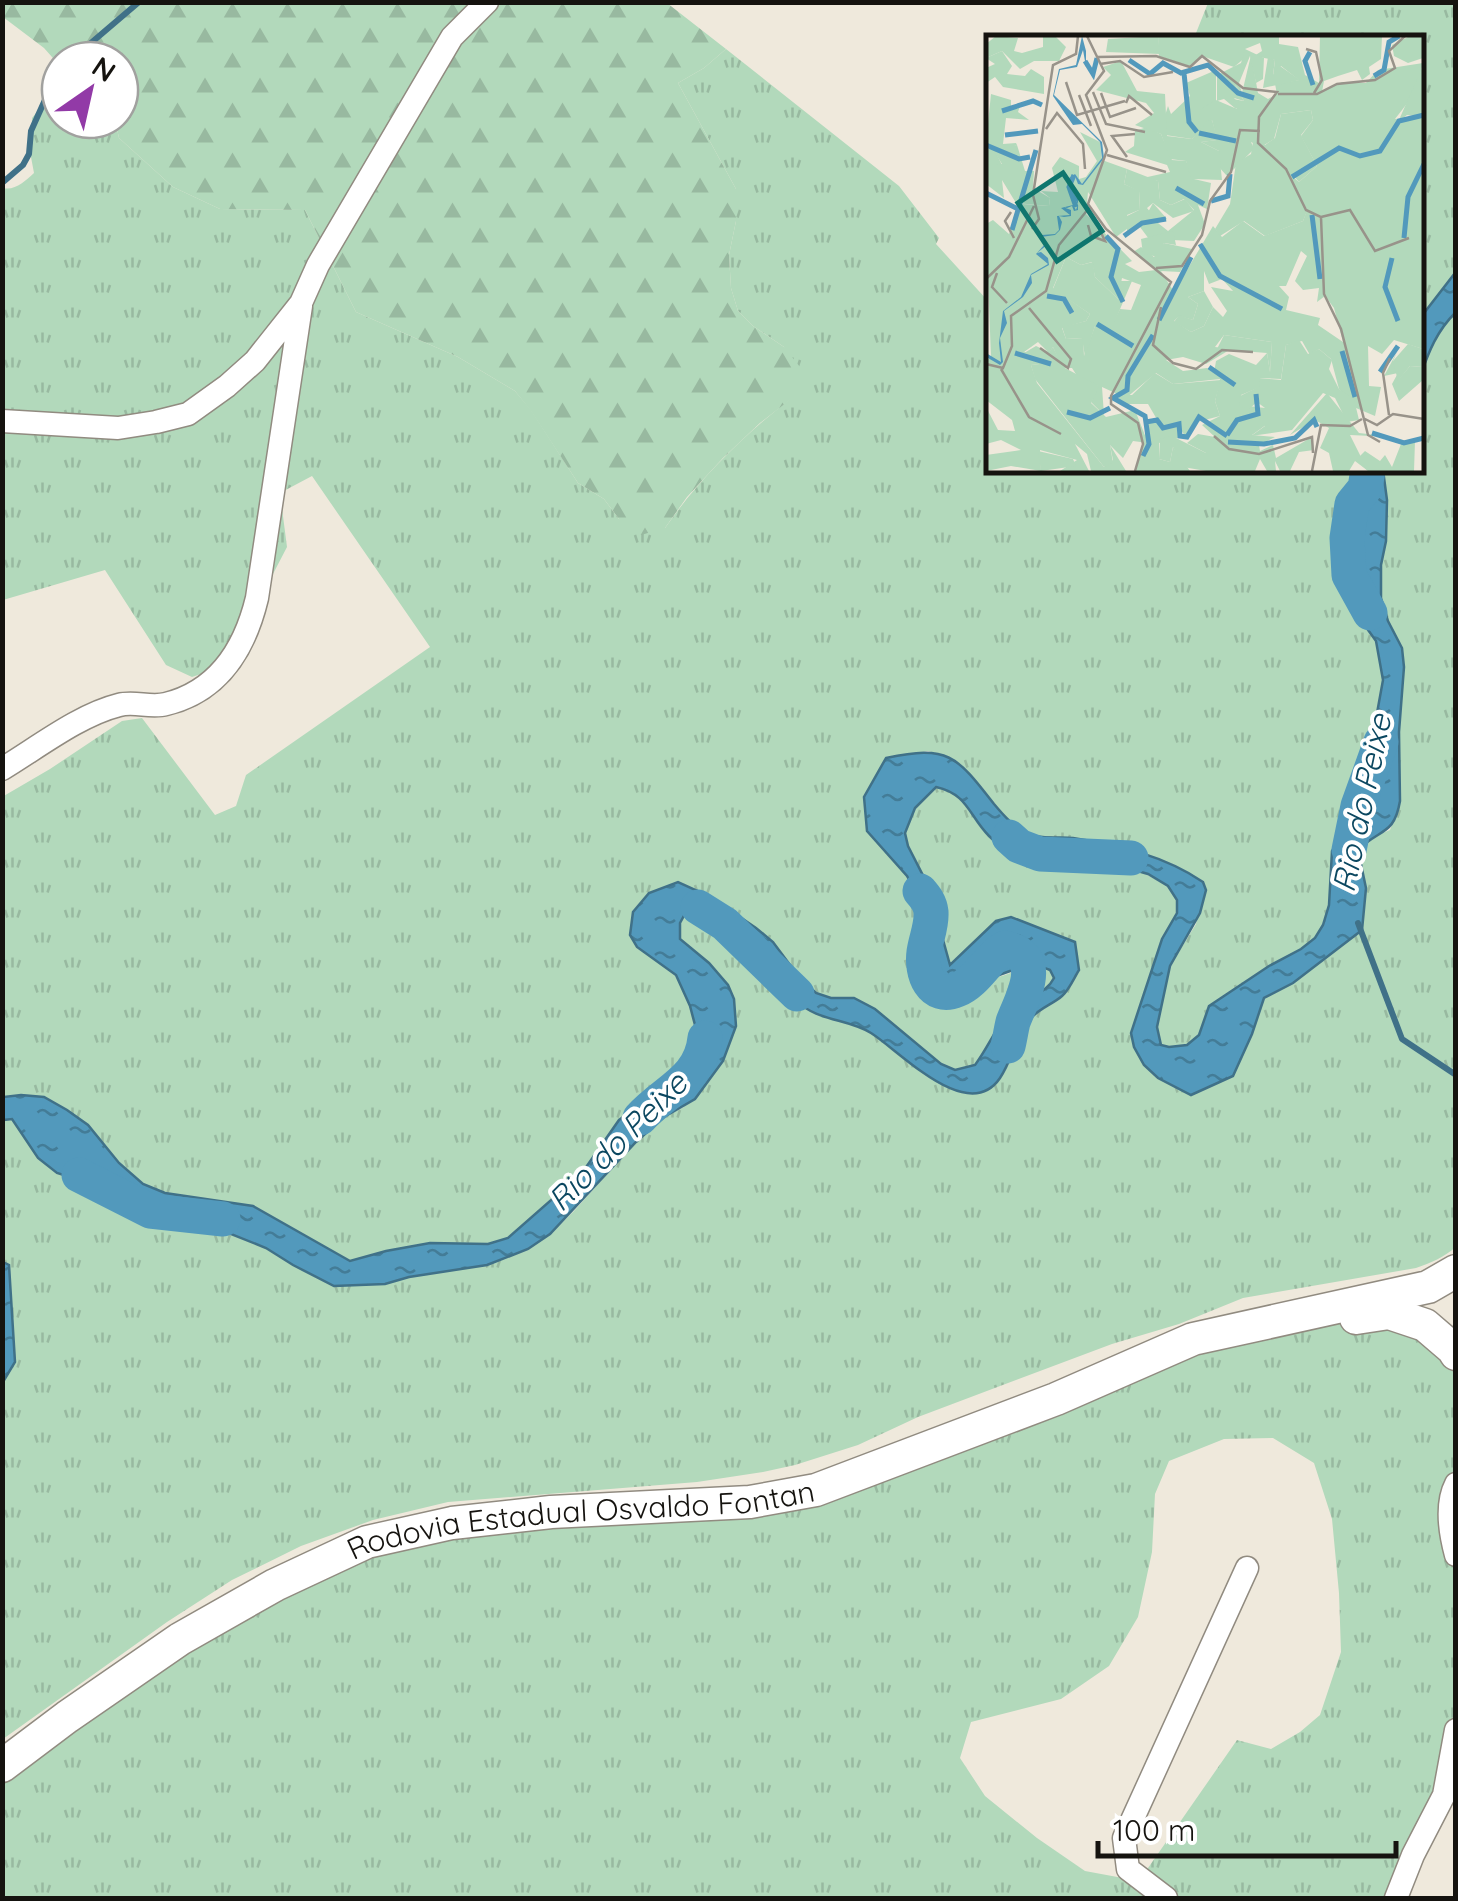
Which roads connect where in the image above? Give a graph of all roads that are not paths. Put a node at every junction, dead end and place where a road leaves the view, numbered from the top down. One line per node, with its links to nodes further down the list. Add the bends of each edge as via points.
1 (487, 2): 2 (street, via 452,37)
2 (301, 302): 3 (street, via 254,361 188,414 118,428); 4 (street, via 258,598 236,656 197,692 163,705 122,704 90,715)
3 (2, 422)
4 (2, 769)
5 (1456, 1271): 6 (main road, Rodovia Estadual Osvaldo Fontan, via 1428,1286)
6 (1193, 1339): 7 (main road, Rodovia Estadual Osvaldo Fontan, via 1389,1313 1425,1326); 12 (main road, Rodovia Estadual Osvaldo Fontan, via 816,1490 750,1502 452,1523 367,1542 180,1639)
7 (1456, 1354)
8 (1456, 1484): 9 (street, via 1450,1516)
9 (1456, 1555)
10 (1247, 1568): 13 (street, via 1124,1838 1128,1870)
11 (1456, 1730): 14 (street, via 1444,1796)
12 (2, 1766)
13 (1166, 1898)
14 (1396, 1898)

